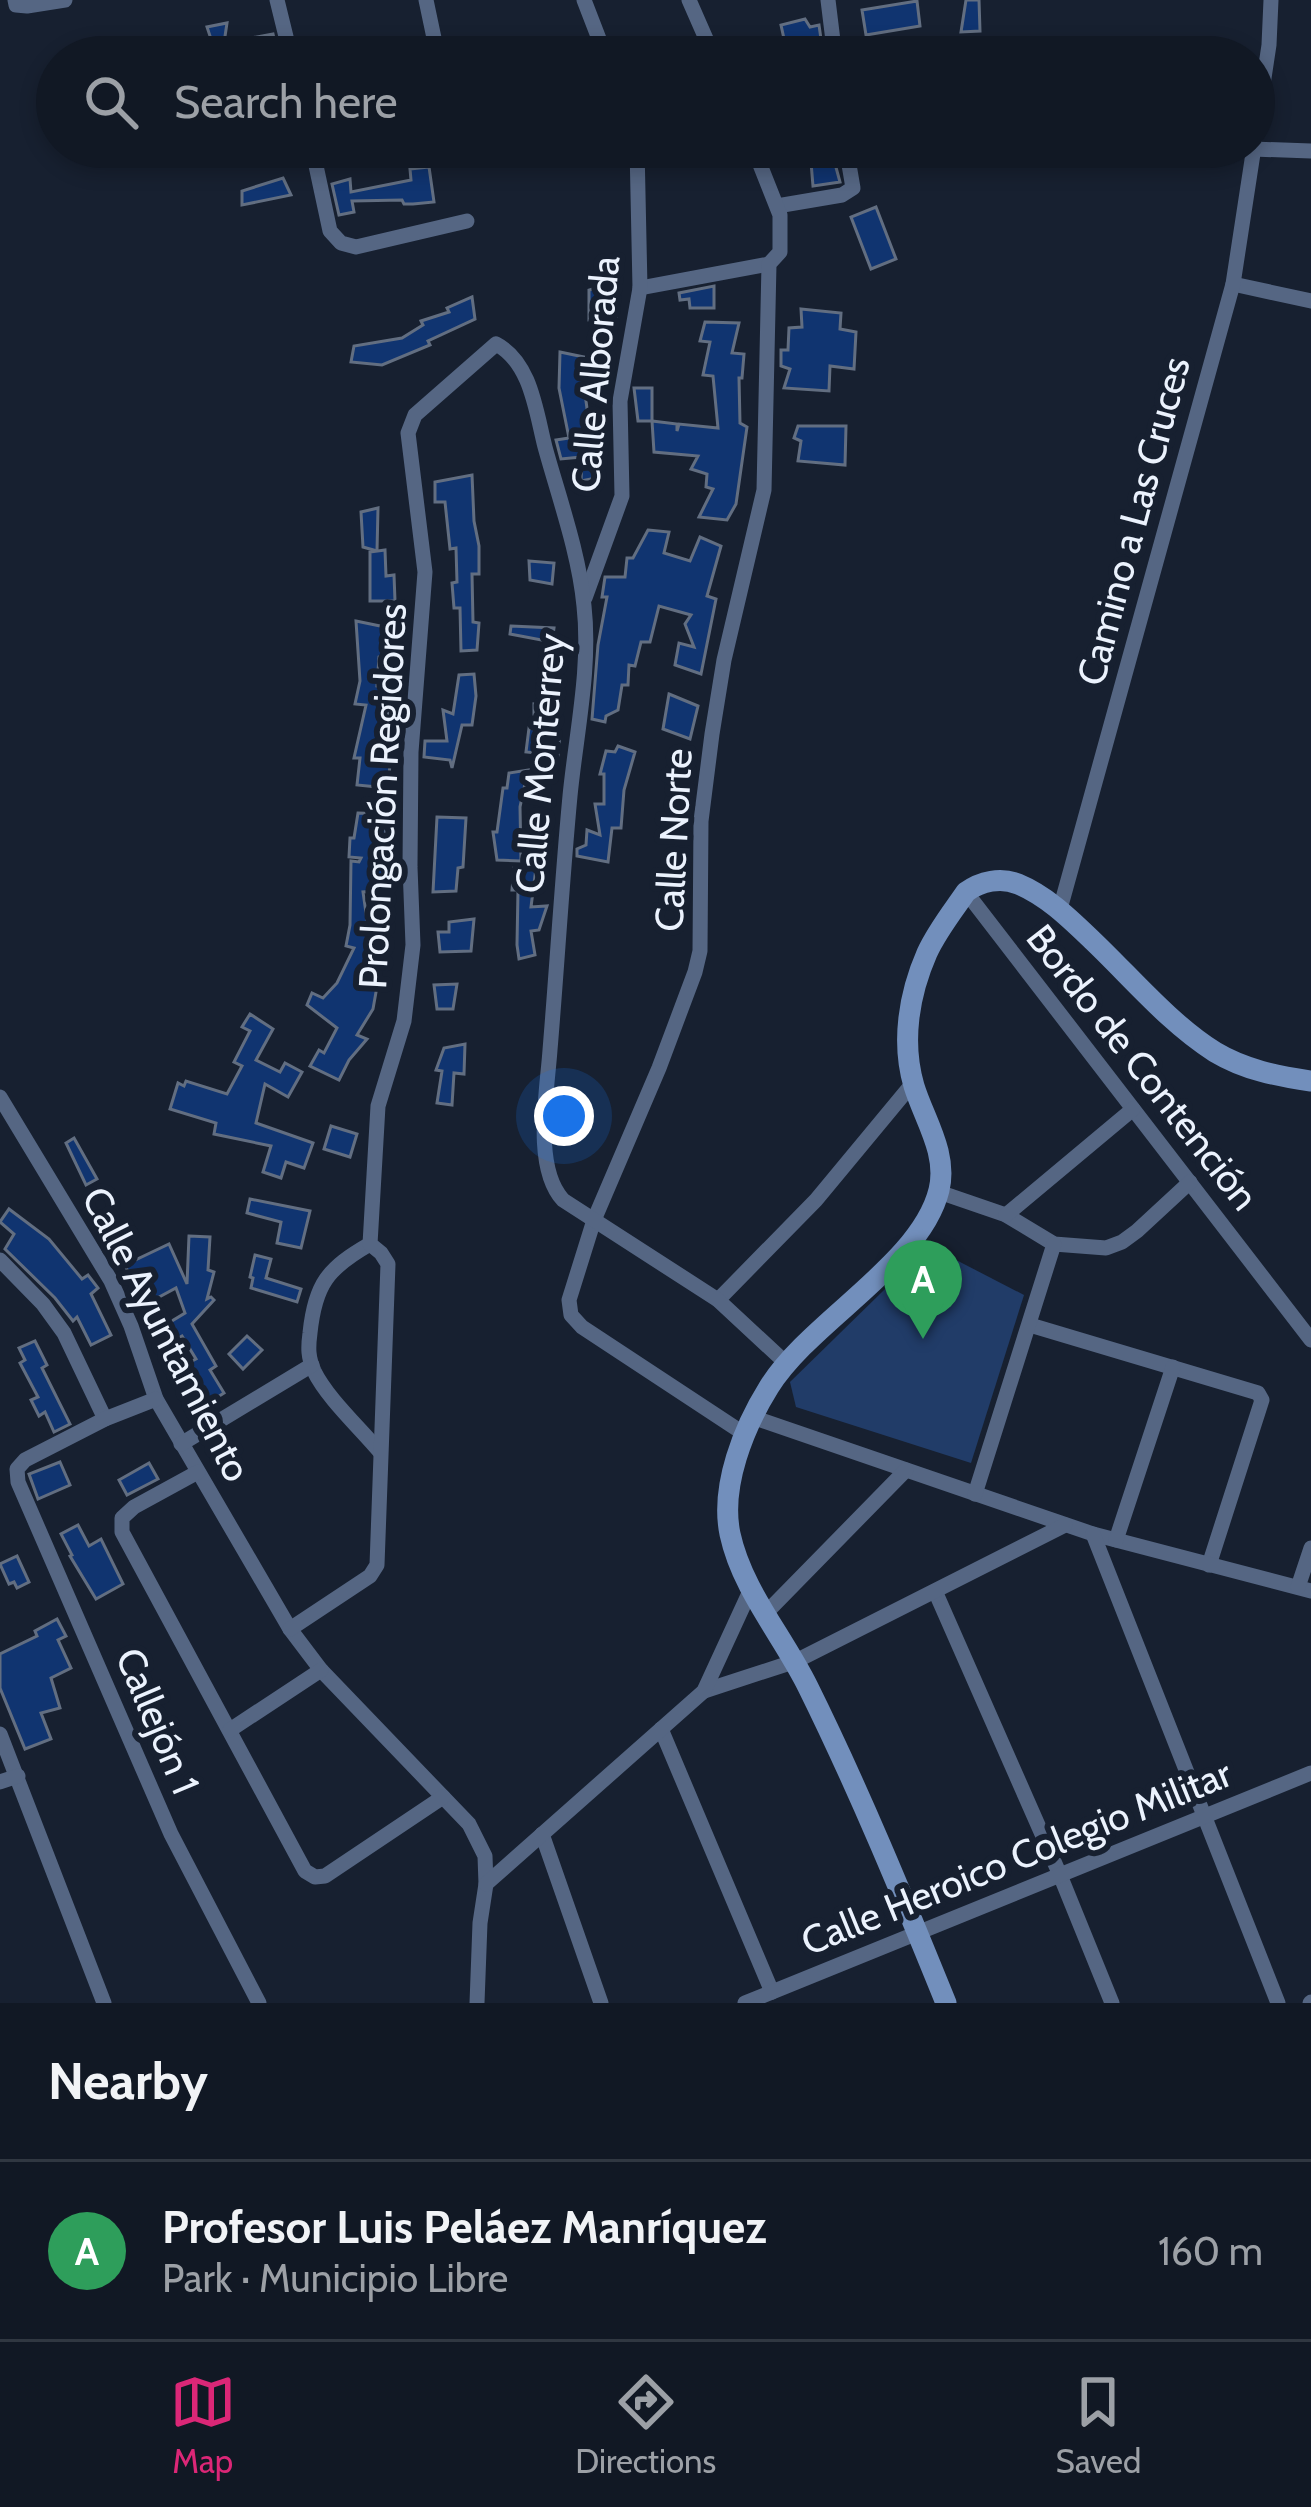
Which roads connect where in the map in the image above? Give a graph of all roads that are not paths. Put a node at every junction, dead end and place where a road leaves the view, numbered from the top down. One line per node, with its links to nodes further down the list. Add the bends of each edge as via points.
1 (65, 0): 8 (street)
2 (277, 0): 9 (street)
3 (426, 0): 10 (street)
4 (584, 0): 11 (street)
5 (688, 0): 12 (street)
6 (828, 0): 13 (street)
7 (1271, 0): 14 (street, Camino a Las Cruces)
8 (15, 2)
9 (286, 36)
10 (433, 36)
11 (598, 36)
12 (704, 36)
13 (832, 36)
14 (1269, 36)
15 (1275, 149): 16 (street)
16 (1311, 152)
17 (316, 168): 23 (street, via 330,231 341,244)
18 (637, 168): 26 (street, Calle Alborada)
19 (762, 168): 22 (street, Calle Norte)
20 (850, 168): 22 (street, via 853,188 842,196)
21 (1251, 168): 25 (street, Camino a Las Cruces)
22 (777, 206): 24 (street, Calle Norte, via 780,252)
23 (467, 221)
24 (769, 264): 26 (street); 39 (street, Calle Norte, via 764,490 712,734 701,821 700,951)
25 (1233, 284): 27 (street); 31 (street, Camino a Las Cruces)
26 (640, 288): 29 (street, Calle Alborada, via 620,401 622,496)
27 (1311, 301)
28 (415, 415): 29 (street, Calle Monterrey, via 496,344 518,360); 40 (street, Prolongación Regidores, via 409,434 425,572 411,752 413,945 404,1021 378,1106)
29 (584, 601): 39 (street, Calle Monterrey, via 545,1119 553,1188)
30 (966, 892): 31 (street, via 994,880 1016,883); 33 (street, via 928,950 917,984 908,1018); 35 (street, Bordo de Contención)
31 (1060, 909): 32 (street, via 1211,1050 1240,1066)
32 (1311, 1081)
33 (913, 1082): 37 (street, via 937,1145); 43 (street, via 816,1200)
34 (0, 1097): 49 (street, Calle Ayuntamiento, via 111,1281)
35 (1133, 1109): 36 (street, Bordo de Contención); 38 (street)
36 (1190, 1182): 41 (street, via 1122,1242); 45 (street, Bordo de Contención)
37 (939, 1192): 38 (street); 46 (street, via 905,1249)
38 (1006, 1214): 41 (street)
39 (595, 1220): 43 (street, Calle Monterrey); 51 (street, Calle Norte, via 571,1315)
40 (370, 1244): 47 (street, via 342,1260 313,1305); 53 (street, Prolongación Regidores, via 388,1264)
41 (1054, 1244): 44 (street)
42 (0, 1260): 50 (street, via 64,1333)
43 (718, 1300): 46 (street, Calle Monterrey)
44 (1030, 1325): 48 (street); 56 (street)
45 (1311, 1340)
46 (787, 1364): 51 (street)
47 (312, 1365): 52 (street); 53 (street)
48 (1173, 1367): 59 (street); 61 (street, via 1250,1389 1262,1400)
49 (156, 1399): 50 (street); 52 (street, Calle Ayuntamiento)
50 (106, 1419): 84 (street, Callejón 1, via 26,1460 18,1482 170,1834)
51 (749, 1426): 54 (street); 62 (street, via 728,1501 729,1530)
52 (182, 1444): 55 (street, Calle Ayuntamiento)
53 (380, 1452): 66 (street, Prolongación Regidores, via 377,1565)
54 (906, 1470): 56 (street); 65 (street)
55 (198, 1472): 66 (street, Calle Ayuntamiento); 71 (street, via 134,1507 122,1518 122,1532)
56 (975, 1494): 57 (street)
57 (1065, 1525): 58 (street); 64 (street)
58 (1093, 1534): 59 (street); 77 (street)
59 (1116, 1540): 61 (street)
60 (1311, 1548): 63 (street)
61 (1209, 1565): 63 (street)
62 (752, 1589): 65 (street); 69 (street)
63 (1305, 1589)
64 (934, 1591): 67 (street); 79 (street)
65 (766, 1613): 67 (street)
66 (290, 1629): 68 (street, Calle Ayuntamiento)
67 (796, 1661): 69 (street); 81 (street)
68 (321, 1670): 71 (street); 76 (street, Calle Ayuntamiento)
69 (704, 1691): 70 (street)
70 (661, 1729): 78 (street); 82 (street)
71 (230, 1730): 76 (street, via 315,1877)
72 (0, 1734): 74 (street)
73 (1311, 1773): 77 (street, Calle Heroico Colegio Militar)
74 (18, 1776): 75 (street); 83 (street)
75 (0, 1782)
76 (442, 1797): 80 (street, Calle Ayuntamiento, via 469,1824 485,1856)
77 (1204, 1816): 79 (street, Calle Heroico Colegio Militar); 90 (street)
78 (542, 1834): 80 (street); 86 (street)
79 (1060, 1875): 81 (street, Calle Heroico Colegio Militar); 89 (street)
80 (486, 1884): 85 (street, Calle Ayuntamiento)
81 (918, 1933): 82 (street, Calle Heroico Colegio Militar); 88 (street)
82 (772, 1992): 87 (street, Calle Heroico Colegio Militar)
83 (104, 2003)
84 (259, 2003)
85 (477, 2003)
86 (601, 2003)
87 (745, 2003)
88 (946, 2003)
89 (1112, 2003)
90 (1278, 2003)

